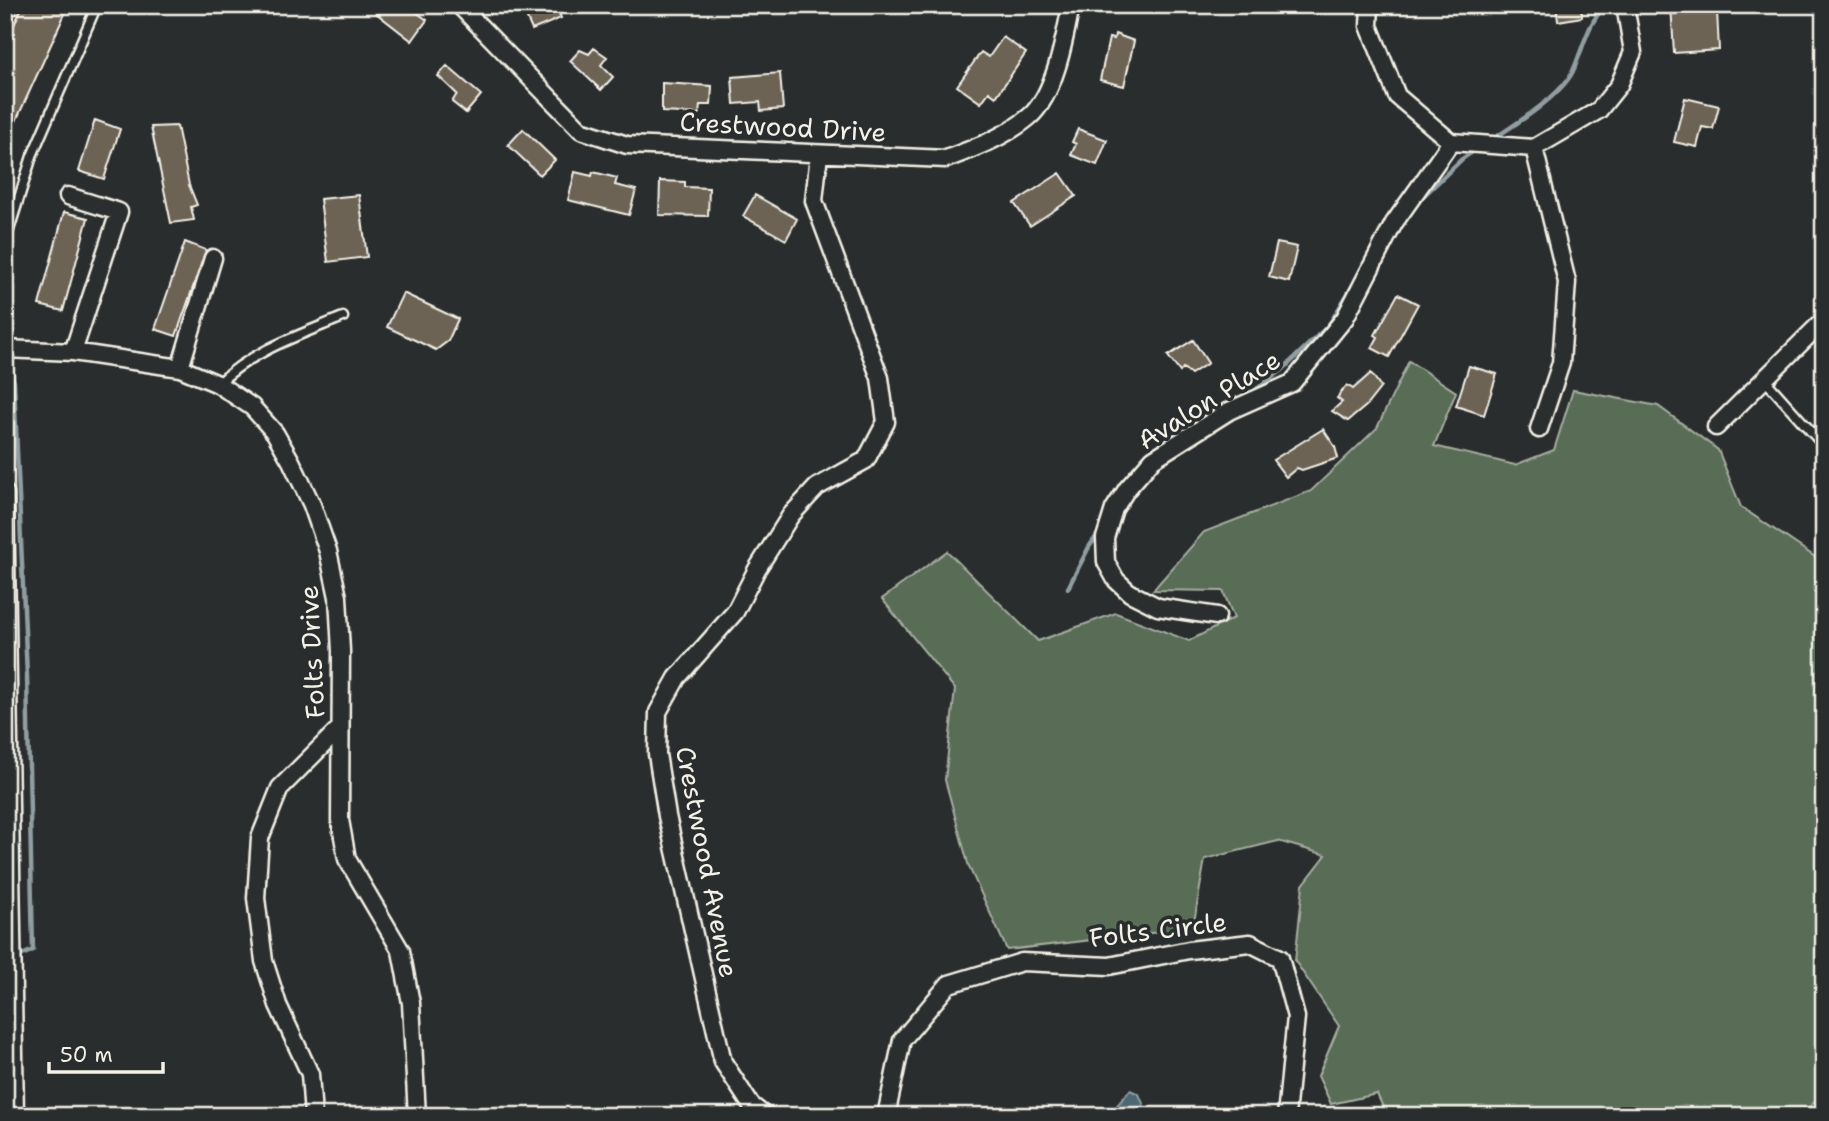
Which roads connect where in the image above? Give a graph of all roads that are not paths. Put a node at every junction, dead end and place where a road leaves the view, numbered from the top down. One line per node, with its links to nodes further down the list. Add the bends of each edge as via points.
1 (13, 5): 7 (lane)
2 (97, 5): 12 (lane, via 32,156)
3 (459, 5): 10 (street, Crestwood Drive, via 581,130 627,145)
4 (1071, 5): 10 (street, Crestwood Drive, via 1051,85 1031,116 990,142 946,159)
5 (1370, 5): 8 (street, via 1368,26 1397,96)
6 (1625, 5): 9 (street, via 1633,52 1619,85 1600,110)
7 (5, 22)
8 (1451, 142): 9 (street); 25 (street, Avalon Place, via 1394,223 1345,318 1292,383 1228,411 1153,459 1114,509 1105,538 1106,562 1116,580 1158,607)
9 (1534, 148): 22 (street, via 1567,282 1561,363)
10 (819, 154): 30 (street, Crestwood Avenue, via 814,201 880,378 887,422 866,460 817,486 791,515 735,612 677,678 658,712 657,754 667,816 723,1062 751,1105)
11 (68, 196): 17 (street, via 119,212)
12 (5, 243)
13 (213, 258): 18 (street)
14 (344, 317): 20 (lane, via 267,349)
15 (1824, 320): 19 (street)
16 (5, 349): 17 (street, Folts Drive)
17 (73, 352): 18 (street, Folts Drive)
18 (180, 368): 20 (street, Folts Drive)
19 (1765, 380): 21 (street); 23 (lane)
20 (218, 384): 26 (street, Folts Drive, via 252,407 275,433 312,505 338,597)
21 (1716, 426)
22 (1539, 429)
23 (1824, 446)
24 (5, 493): 27 (street)
25 (1217, 616)
26 (340, 728): 28 (street, via 280,788 260,838 256,898 264,961 278,1005 310,1074); 29 (street, Folts Drive, via 340,820 347,859 401,951 411,1003)
27 (15, 1116)
28 (313, 1116)
29 (417, 1116)
30 (765, 1116)
31 (886, 1116): 32 (street, Folts Circle, via 902,1040 948,984 1022,962 1109,966 1250,943 1280,958 1296,1017)
32 (1286, 1116)

